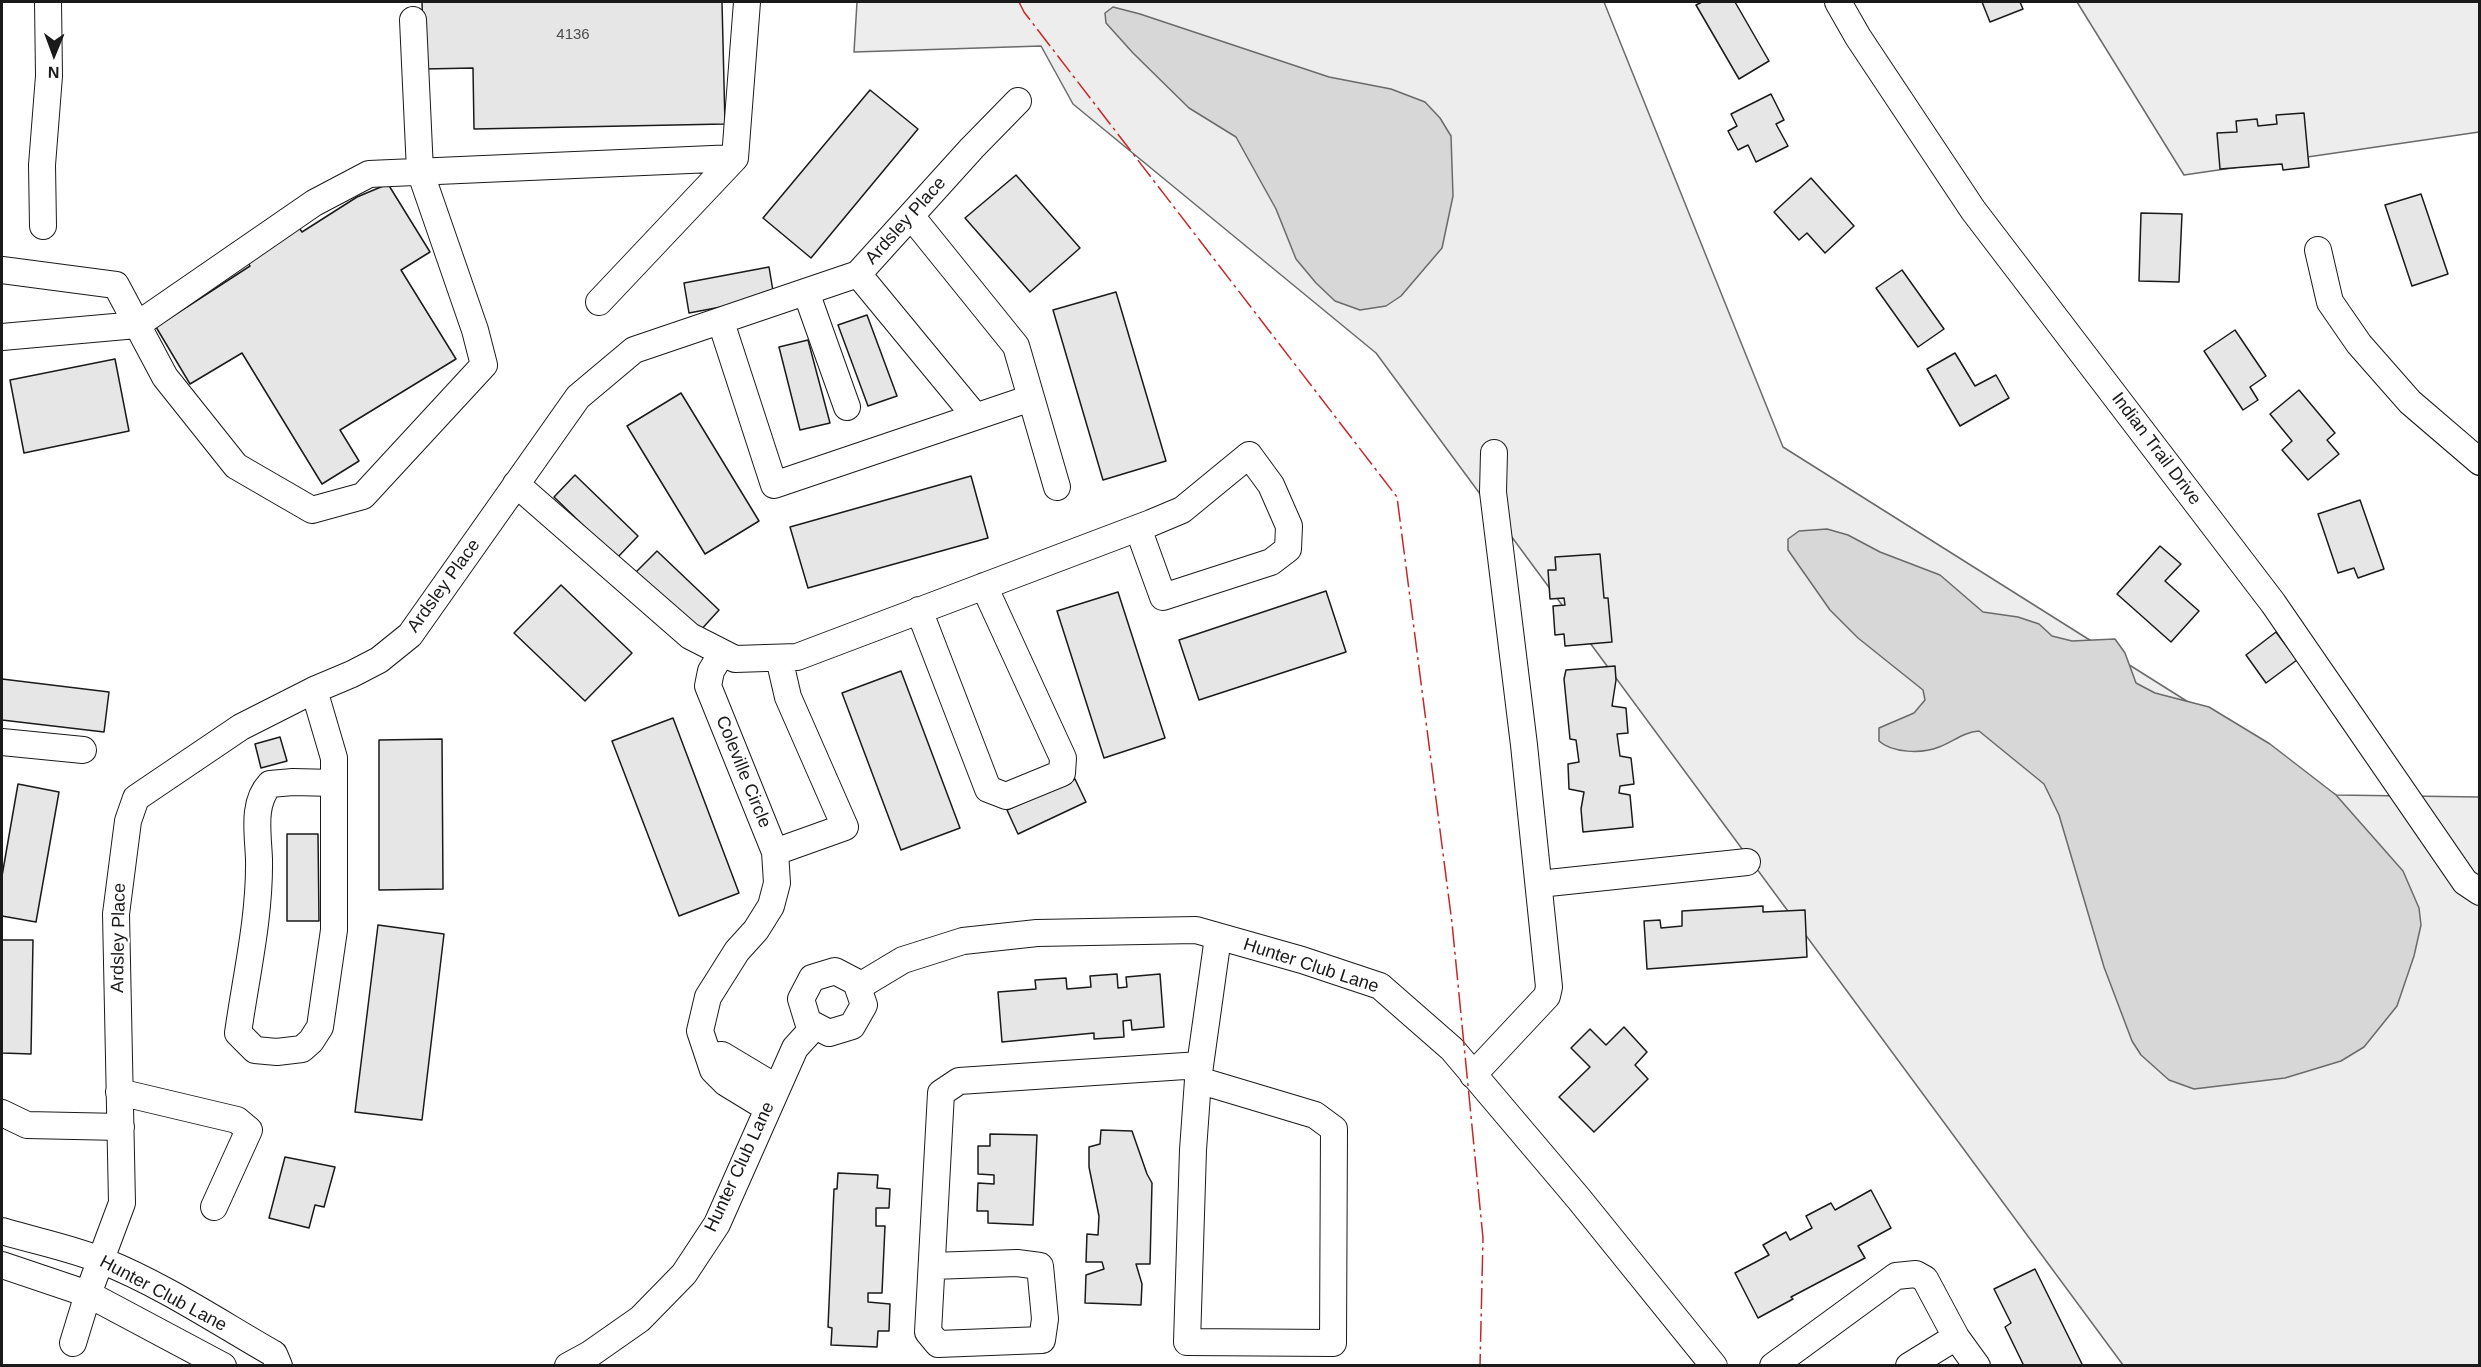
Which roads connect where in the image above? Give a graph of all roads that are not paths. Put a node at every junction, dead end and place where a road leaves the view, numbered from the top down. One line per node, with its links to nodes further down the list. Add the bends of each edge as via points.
1 (48, 2): 9 (street)
2 (747, 2): 6 (street)
3 (1838, 2): 37 (street, Indian Trail Drive, via 1973,210 2273,603 2464,882)
4 (413, 20): 7 (street)
5 (1018, 101): 8 (street, Ardsley Place)
6 (735, 158): 7 (street); 14 (street)
7 (420, 171): 16 (street, via 369,174 314,203); 16 (street, via 484,364 363,496 312,510 236,466 165,377)
8 (911, 216): 12 (street, Ardsley Place); 18 (street, via 1016,346)
9 (43, 226)
10 (2318, 250): 22 (street, via 2330,302 2359,344 2410,402)
11 (2, 270): 16 (street, via 116,285)
12 (858, 274): 13 (street, Ardsley Place); 20 (street)
13 (806, 292): 15 (street, Ardsley Place); 19 (street)
14 (599, 302)
15 (721, 322): 20 (street, via 774,485); 23 (street, Ardsley Place, via 634,350 578,397)
16 (137, 325): 17 (street)
17 (2, 337)
18 (1031, 398): 20 (street); 24 (street)
19 (847, 407)
20 (975, 416)
21 (1494, 453): 36 (street, via 1493,492)
22 (2480, 462)
23 (516, 484): 28 (street, via 690,636); 30 (street, Ardsley Place, via 410,635 378,660)
24 (1057, 487)
25 (1138, 528): 25 (street, via 1182,510 1249,455 1271,485 1289,526 1288,549 1271,562 1163,597); 26 (street)
26 (984, 586): 27 (street); 27 (street, via 1063,758 1062,773 1006,796 988,789)
27 (919, 610): 29 (street, via 797,657)
28 (722, 653): 29 (street, via 735,659); 34 (street, Coleville Circle, via 711,671 708,686)
29 (779, 658): 34 (street, via 788,698 844,827)
30 (314, 690): 33 (street, via 334,758); 43 (street, Ardsley Place, via 241,727 136,798 128,821 116,914)
31 (2, 742): 32 (street)
32 (83, 750)
33 (334, 783): 33 (street, via 334,930 320,1027 302,1049 255,1050 238,1033 259,882 258,805 270,784)
34 (775, 852): 44 (street, Coleville Circle, via 777,883 771,906 736,951 708,997 700,1031 713,1070 726,1083)
35 (1746, 862): 36 (street)
36 (1539, 884): 42 (street, via 1548,966 1547,996)
37 (2480, 892)
38 (1218, 937): 39 (street, Hunter Club Lane, via 1196,930 1036,933 963,941 903,960); 41 (street); 42 (street, Hunter Club Lane, via 1380,986 1433,1031)
39 (858, 987): 40 (street, via 864,1005 852,1026 830,1033); 40 (street, via 835,971 812,978 801,999 808,1022)
40 (815, 1026): 44 (street, Hunter Club Lane, via 795,1048)
41 (1199, 1073): 41 (street, via 1188,1342 1334,1343 1334,1129 1315,1115); 51 (street, via 959,1081 941,1093)
42 (1473, 1075): 58 (street, Hunter Club Lane)
43 (119, 1092): 46 (street, Ardsley Place); 47 (street, via 237,1120 249,1130)
44 (772, 1098): 57 (street, Hunter Club Lane, via 717,1224 684,1274 640,1319)
45 (2, 1113): 46 (street, via 27,1125)
46 (121, 1127): 49 (street, Ardsley Place, via 122,1203)
47 (214, 1206)
48 (2, 1231): 49 (street, Hunter Club Lane)
49 (100, 1260): 52 (street, Ardsley Place); 56 (street, Hunter Club Lane, via 168,1293 274,1354)
50 (2, 1265): 52 (street, Hunter Club Lane)
51 (932, 1266): 51 (street, via 928,1332 938,1344 1042,1341 1045,1318 1040,1266)
52 (88, 1294): 54 (street, Ardsley Place); 55 (street, Hunter Club Lane)
53 (1956, 1337): 59 (street, via 1925,1279 1916,1274 1896,1276); 60 (street); 61 (street)
54 (73, 1343)
55 (223, 1365)
56 (279, 1365)
57 (568, 1365)
58 (1714, 1365)
59 (1773, 1365)
60 (1909, 1365)
61 (1977, 1365)

